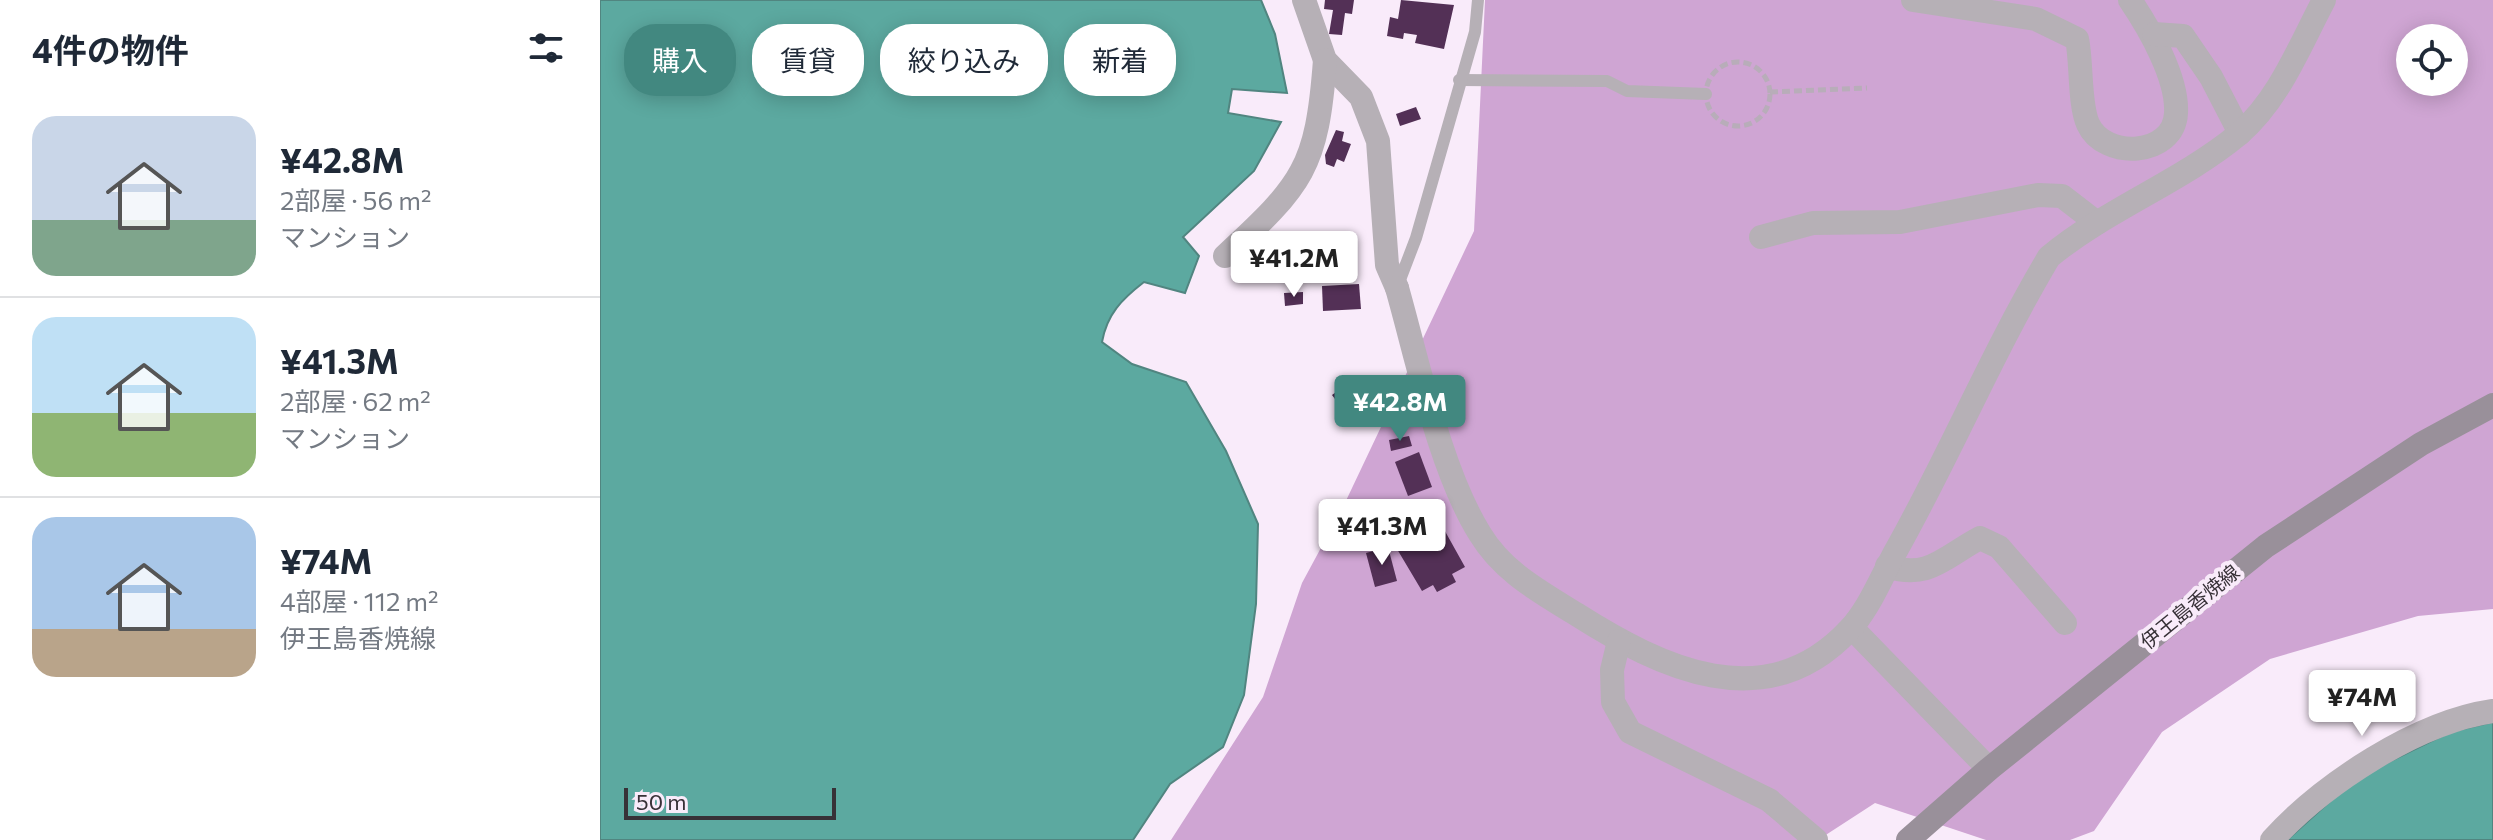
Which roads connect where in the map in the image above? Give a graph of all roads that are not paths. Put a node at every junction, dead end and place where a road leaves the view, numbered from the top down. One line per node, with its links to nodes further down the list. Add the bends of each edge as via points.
1 (1304, 0): 7 (street)
2 (1478, 0): 8 (lane, via 1475,32)
3 (1913, 0): 6 (street, via 2036,19 2077,39 2088,125 2098,140 2116,147 2143,149 2163,140 2176,115)
4 (2130, 0): 6 (street)
5 (2324, 0): 10 (street, via 2268,102)
6 (2154, 34): 10 (street, via 2183,36)
7 (1325, 60): 13 (street, via 1317,138 1300,179); 14 (street, via 1361,97 1378,141 1387,265)
8 (1459, 80): 9 (lane, via 1607,81 1627,91); 14 (lane)
9 (1706, 94)
10 (2240, 133): 11 (street)
11 (2097, 223): 12 (street, via 2062,196 2038,195 1900,222 1813,223); 16 (street, via 2049,257)
12 (1761, 237)
13 (1225, 256)
14 (1397, 288): 19 (street, via 1452,475 1477,530 1511,573)
15 (2493, 405): 21 (main road, 伊王島香焼線, via 2421,444 2266,546)
16 (1887, 566): 17 (street, via 1909,574 1925,570 1980,538 1999,547); 18 (street)
17 (2065, 623)
18 (1852, 628): 19 (street, via 1829,649 1792,670 1729,680 1704,676); 21 (street)
19 (1619, 641): 22 (street, via 1612,670 1613,702 1630,732 1769,800)
20 (2493, 711): 24 (street, via 2412,738 2382,754 2296,813)
21 (1989, 769): 23 (main road, 伊王島香焼線)
22 (1816, 840)
23 (1908, 840)
24 (2272, 840)

